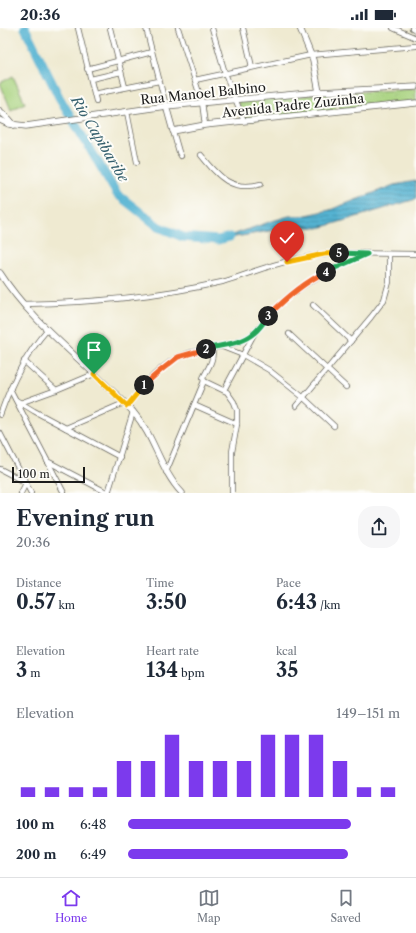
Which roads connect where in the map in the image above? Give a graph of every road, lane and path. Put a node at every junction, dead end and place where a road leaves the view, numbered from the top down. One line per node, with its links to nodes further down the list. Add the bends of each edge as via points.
1 (78, 28): 17 (street)
2 (110, 28): 15 (street)
3 (146, 28): 13 (street)
4 (178, 28): 21 (street)
5 (212, 28): 19 (street)
6 (243, 28): 16 (street)
7 (300, 28): 14 (street)
8 (393, 28): 11 (street)
9 (412, 28): 10 (street)
10 (416, 30)
11 (416, 38)
12 (416, 46): 14 (street)
13 (152, 52): 15 (street); 22 (street)
14 (311, 55): 16 (street); 25 (street)
15 (118, 61): 17 (street); 18 (street)
16 (252, 67): 19 (street)
17 (88, 69): 20 (street)
18 (121, 72): 20 (street); 23 (street)
19 (225, 73): 21 (street); 27 (street)
20 (91, 79): 26 (street)
21 (194, 80): 29 (street)
22 (159, 81): 23 (street); 31 (street)
23 (124, 87): 26 (street)
24 (416, 87): 25 (street, Rua Manoel Balbino)
25 (319, 92): 27 (street, Rua Manoel Balbino)
26 (94, 94): 28 (street)
27 (235, 100): 29 (street, Rua Manoel Balbino); 35 (street)
28 (96, 101)
29 (202, 102): 31 (street, Rua Manoel Balbino); 37 (street)
30 (416, 104): 35 (street, Avenida Padre Zuzinha)
31 (166, 106): 33 (street, Rua Manoel Balbino); 38 (street)
32 (0, 111): 36 (street)
33 (127, 112): 36 (street, Rua Manoel Balbino, via 26,126); 41 (street)
34 (0, 120): 36 (street, Rua Manoel Balbino)
35 (244, 121): 37 (street, Avenida Padre Zuzinha)
36 (14, 125)
37 (205, 126): 38 (street, Avenida Padre Zuzinha)
38 (173, 131): 40 (street)
39 (201, 155): 42 (street, via 211,168 237,186 250,187)
40 (181, 156)
41 (137, 162)
42 (261, 184)
43 (367, 254): 44 (street); 47 (street, via 324,254 274,265 225,281 148,296); 50 (street, via 311,280 276,308)
44 (389, 254): 45 (street); 52 (street, via 389,282 386,295)
45 (416, 254)
46 (0, 273): 47 (street)
47 (23, 304): 49 (street)
48 (313, 305): 52 (street)
49 (47, 330): 56 (street); 58 (street)
50 (254, 334): 53 (street, via 238,342); 55 (street)
51 (289, 334): 57 (street)
52 (351, 341): 57 (street)
53 (220, 346): 54 (street); 55 (street)
54 (212, 348): 59 (street, via 213,359 203,378); 66 (street, via 185,354 171,362 144,384)
55 (243, 355): 63 (street); 64 (street, via 269,370)
56 (24, 361): 61 (street); 62 (street)
57 (326, 369): 60 (street); 64 (street)
58 (94, 374): 62 (street); 66 (street)
59 (204, 381): 63 (street); 67 (street)
60 (346, 387)
61 (10, 389): 65 (street); 70 (street)
62 (56, 390): 65 (street)
63 (224, 390): 71 (street, via 234,402)
64 (304, 398): 68 (street); 72 (street)
65 (18, 401): 73 (street); 76 (street)
66 (126, 404): 69 (street); 73 (street)
67 (194, 405): 71 (street); 78 (street)
68 (296, 406)
69 (134, 412): 75 (street); 78 (street, via 150,436)
70 (0, 415)
71 (238, 424): 85 (street, via 232,452)
72 (334, 426)
73 (66, 428): 75 (street)
74 (0, 433): 79 (street)
75 (120, 457): 83 (street)
76 (47, 461): 82 (street); 83 (street)
77 (0, 469): 79 (street)
78 (166, 472): 84 (street)
79 (26, 483): 80 (street); 81 (street)
80 (21, 493)
81 (31, 493)
82 (64, 493)
83 (108, 493)
84 (182, 493)
85 (232, 493)

